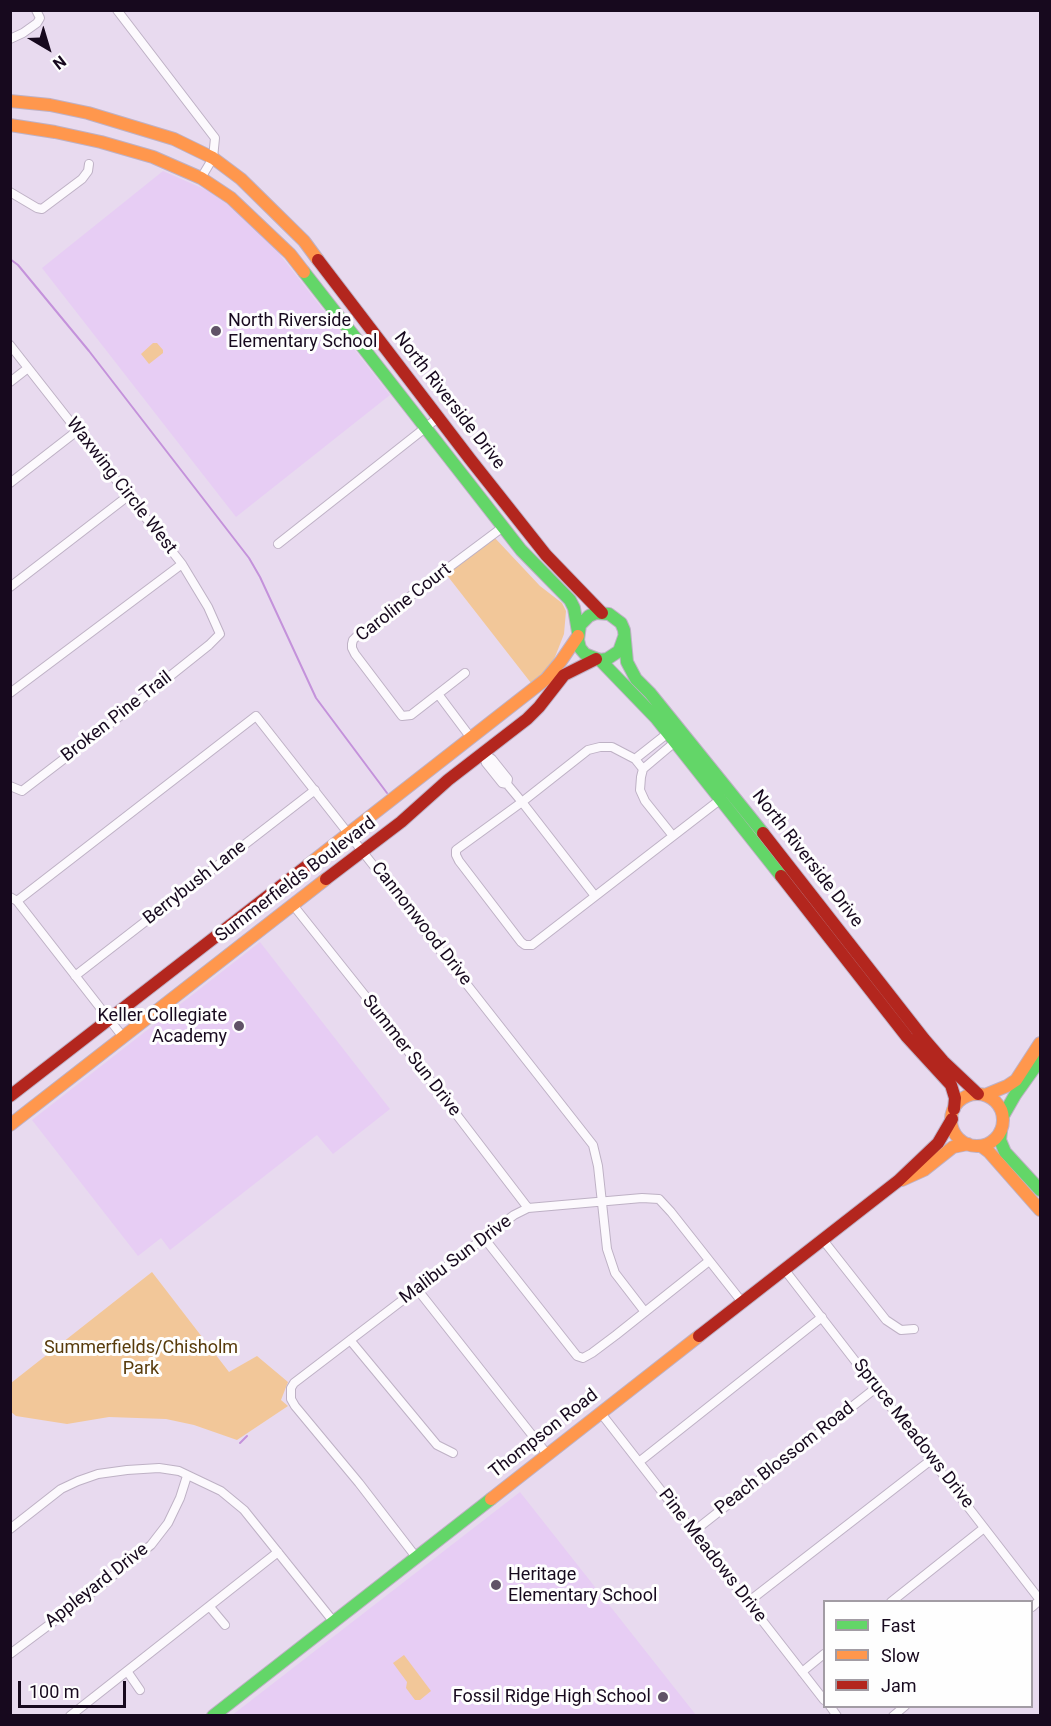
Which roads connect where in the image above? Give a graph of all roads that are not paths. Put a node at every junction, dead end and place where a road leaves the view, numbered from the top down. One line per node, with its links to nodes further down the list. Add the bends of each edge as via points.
1 (117, 10): 6 (street, via 216,138)
2 (38, 14): 3 (street, via 37,23)
3 (10, 39)
4 (10, 101): 6 (main road, North Riverside Drive, via 50,105 124,122)
5 (10, 125): 8 (main road, North Riverside Drive, via 118,147)
6 (213, 158): 8 (street); 13 (main road, North Riverside Drive, via 241,179 304,241)
7 (89, 164): 9 (street, via 82,179 42,209)
8 (201, 178): 14 (main road, North Riverside Drive, via 231,198 290,254)
9 (10, 192)
10 (10, 345): 11 (street, Waxwing Circle West)
11 (28, 368): 12 (street); 15 (street, Waxwing Circle West)
12 (10, 382)
13 (439, 417): 14 (street); 22 (main road, North Riverside Drive, via 546,555)
14 (425, 428): 18 (main road, North Riverside Drive); 19 (street)
15 (77, 431): 16 (street); 17 (street, Waxwing Circle West)
16 (10, 483)
17 (128, 496): 20 (street, Waxwing Circle West); 21 (street)
18 (503, 527): 24 (main road, North Riverside Drive, via 570,600); 29 (street, Caroline Court, via 353,640 355,654 402,716 411,715)
19 (278, 544)
20 (182, 564): 23 (street, Waxwing Circle West); 28 (street)
21 (10, 587)
22 (602, 613): 24 (main road, via 589,616); 25 (main road, North Riverside Drive, via 621,623)
23 (220, 634): 35 (street, Broken Pine Trail, via 22,791)
24 (578, 634): 26 (main road, North Riverside Drive, via 580,648); 30 (main road, Summerfields Boulevard, via 546,679)
25 (624, 637): 26 (main road, via 619,651 608,659); 45 (main road, North Riverside Drive, via 627,662 636,679 701,754)
26 (598, 659): 31 (main road, North Riverside Drive); 32 (main road, Summerfields Boulevard, via 564,675 527,719)
27 (465, 673): 29 (street, Caroline Court)
28 (10, 693)
29 (438, 694): 30 (street)
30 (471, 738): 32 (main road); 39 (main road, Summerfields Boulevard)
31 (672, 738): 33 (street); 34 (street); 37 (main road, North Riverside Drive)
32 (483, 753): 38 (street, via 486,763); 41 (main road, Summerfields Boulevard)
33 (635, 759): 34 (street); 38 (street, via 612,747 588,750)
34 (643, 769): 40 (street, via 640,790 645,801)
35 (10, 786)
36 (315, 790): 39 (street, Cannonwood Drive); 43 (street, Cannonwood Drive, via 256,716); 46 (street, Berrybush Lane)
37 (721, 799): 40 (street); 45 (main road, North Riverside Drive)
38 (522, 802): 42 (street); 42 (street, via 456,850 459,861 521,942 532,945)
39 (349, 833): 41 (street, Cannonwood Drive); 47 (main road, Summerfields Boulevard)
40 (674, 836): 42 (street)
41 (363, 850): 44 (main road, Summerfields Boulevard); 60 (street, Cannonwood Drive, via 593,1145)
42 (595, 896)
43 (14, 899): 46 (street)
44 (292, 905): 48 (main road, Summerfields Boulevard); 61 (street, Summer Sun Drive)
45 (822, 918): 51 (main road, North Riverside Drive, via 943,1061); 53 (main road, North Riverside Drive, via 915,1047 951,1085 955,1098)
46 (75, 976): 47 (street)
47 (109, 1020): 48 (street); 52 (main road, Summerfields Boulevard)
48 (123, 1037): 55 (main road, Summerfields Boulevard)
49 (1041, 1043): 51 (main road, via 1016,1080)
50 (1041, 1060): 54 (main road)
51 (981, 1095): 53 (main road, via 964,1098); 54 (main road, North Riverside Drive, via 999,1105)
52 (10, 1096)
53 (953, 1114): 57 (main road, North Riverside Drive, via 956,1134); 58 (main road, Thompson Road, via 938,1143)
54 (1003, 1116): 56 (main road)
55 (10, 1125)
56 (1000, 1131): 57 (main road, via 992,1141); 59 (main road, via 1005,1152)
57 (974, 1145): 58 (main road, Thompson Road, via 953,1147 924,1170); 62 (main road, North Riverside Drive, via 989,1152)
58 (898, 1181): 64 (main road, Thompson Road)
59 (1041, 1191)
60 (603, 1201): 61 (street, Malibu Sun Drive); 65 (street, Malibu Sun Drive, via 659,1199); 69 (street, Cannonwood Drive, via 607,1249 615,1273)
61 (528, 1208): 63 (street, Malibu Sun Drive)
62 (1041, 1210)
63 (484, 1238): 67 (street, Malibu Sun Drive); 69 (street, via 577,1356 583,1358 592,1353)
64 (823, 1240): 66 (main road, Thompson Road); 71 (street, via 886,1320 901,1330)
65 (709, 1261): 68 (street, Malibu Sun Drive); 69 (street)
66 (784, 1269): 68 (main road, Thompson Road); 70 (street, Spruce Meadows Drive)
67 (417, 1289): 72 (street, Malibu Sun Drive); 76 (street)
68 (742, 1302): 74 (main road, Thompson Road)
69 (645, 1312)
70 (822, 1317): 73 (street, Spruce Meadows Drive); 78 (street)
71 (914, 1329)
72 (350, 1340): 75 (street, via 437,1445); 84 (street, Malibu Sun Drive, via 294,1383 291,1399)
73 (877, 1387): 77 (street, Spruce Meadows Drive); 82 (street, Peach Blossom Road)
74 (600, 1412): 76 (main road, Thompson Road); 78 (street, Pine Meadows Drive)
75 (453, 1454)
76 (547, 1454): 84 (main road, Thompson Road)
77 (932, 1460): 80 (street, Spruce Meadows Drive); 87 (street)
78 (639, 1462): 82 (street, Pine Meadows Drive)
79 (187, 1476): 81 (street, via 159,1468 88,1478 61,1489); 83 (street, via 233,1500); 91 (street, Appleyard Drive, via 168,1523 151,1545)
80 (984, 1527): 85 (street); 86 (street, Spruce Meadows Drive)
81 (10, 1529)
82 (693, 1532): 87 (street, Pine Meadows Drive)
83 (278, 1552): 88 (street); 89 (street)
84 (416, 1557): 89 (main road, Thompson Road)
85 (893, 1600)
86 (1041, 1600)
87 (748, 1602): 94 (street, Pine Meadows Drive)
88 (210, 1606): 90 (street); 93 (street)
89 (333, 1621): 98 (main road, Thompson Road)
90 (225, 1625)
91 (10, 1654)
92 (823, 1656): 94 (street)
93 (127, 1671): 95 (street); 97 (street)
94 (802, 1672): 96 (street, Pine Meadows Drive)
95 (140, 1690)
96 (823, 1698)
97 (70, 1716)
98 (213, 1716)

